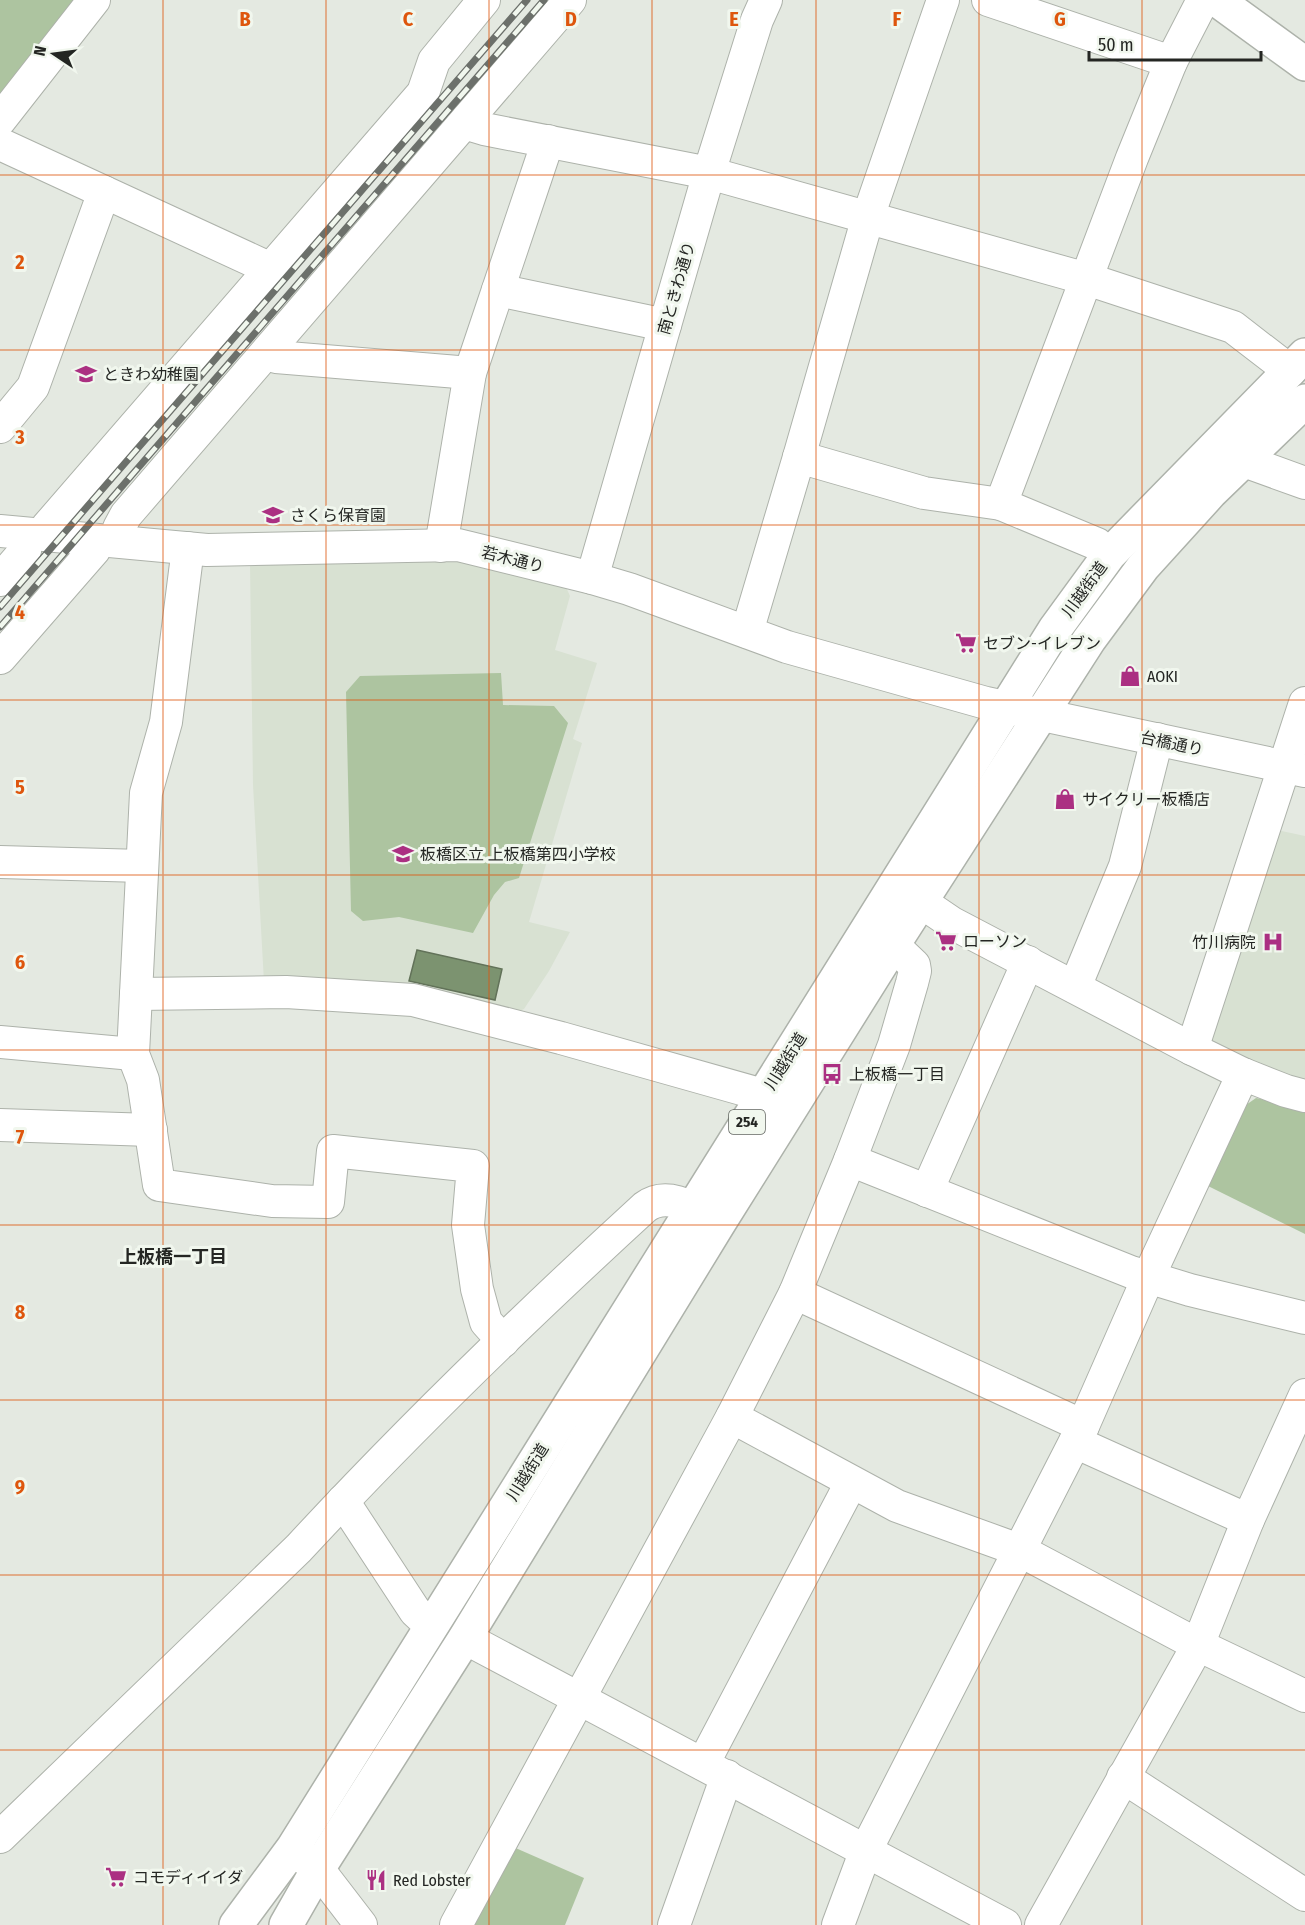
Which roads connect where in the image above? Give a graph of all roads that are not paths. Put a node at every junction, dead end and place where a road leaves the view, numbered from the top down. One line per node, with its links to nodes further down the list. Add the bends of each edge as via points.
1 (94, 0): 11 (street)
2 (484, 0): 18 (street, via 434,61 423,93)
3 (570, 0): 12 (street)
4 (766, 0): 15 (street, 南ときわ通り)
5 (943, 0): 17 (street)
6 (988, 0): 9 (street)
7 (1203, 0): 9 (street)
8 (1217, 0): 10 (main road)
9 (1171, 62): 19 (street)
10 (1305, 64)
11 (0, 120)
12 (467, 120): 13 (street, via 484,129); 22 (street)
13 (548, 141): 15 (street); 20 (street)
14 (0, 144): 16 (street)
15 (709, 173): 17 (street); 21 (street, 南ときわ通り)
16 (104, 192): 18 (street); 26 (street, via 33,387)
17 (868, 217): 19 (street); 27 (street)
18 (271, 269): 31 (street, via 47,527)
19 (1087, 279): 23 (street, via 1233,327); 30 (street)
20 (498, 290): 21 (street); 24 (street)
21 (665, 325): 36 (street, 南ときわ通り)
22 (268, 351): 24 (street, via 276,357); 32 (street)
23 (1297, 363): 35 (main road, 川越街道 / 254)
24 (470, 373): 33 (street)
25 (1305, 401): 28 (main road, 川越街道 / 254)
26 (0, 427)
27 (799, 457): 30 (street, via 924,493); 38 (street)
28 (1244, 461): 29 (street); 42 (main road, 川越街道 / 254, via 1143,567)
29 (1305, 483)
30 (1001, 504): 35 (street, via 1097,544)
31 (24, 533): 32 (street, 若木通り); 37 (street, via 25,551)
32 (107, 541): 34 (street, 若木通り); 39 (street, via 95,549)
33 (441, 546): 34 (street, 若木通り); 36 (street, 若木通り, via 458,545)
34 (188, 549): 46 (street, via 166,722 146,793)
35 (1109, 555): 41 (main road, 川越街道 / 254, via 1055,629)
36 (592, 578): 38 (street, 若木通り)
37 (0, 580)
38 (747, 632): 41 (street, 若木通り, via 787,647)
39 (0, 658)
40 (1305, 703): 44 (street)
41 (1006, 708): 42 (street, 台橋通り); 47 (main road, 川越街道 / 254)
42 (1040, 715): 43 (street, 台橋通り); 47 (main road, 川越街道 / 254)
43 (1157, 739): 44 (street, 台橋通り); 50 (street, via 1125,866)
44 (1294, 769): 53 (street)
45 (0, 862): 46 (street)
46 (142, 866): 51 (street)
47 (908, 894): 48 (main road, 川越街道 / 254); 49 (street, via 952,923); 56 (main road, 川越街道 / 254)
48 (893, 945): 60 (street, via 914,965 915,971 894,1045); 62 (main road, 川越街道 / 254)
49 (1028, 962): 50 (street); 61 (street)
50 (1076, 987): 53 (street)
51 (136, 994): 54 (street); 56 (street, via 286,992 412,1000)
52 (0, 1042): 54 (street)
53 (1192, 1049): 55 (street)
54 (133, 1054): 59 (street, via 143,1080)
55 (1243, 1074): 57 (street); 63 (street)
56 (763, 1095): 62 (main road, 川越街道 / 254)
57 (1305, 1096)
58 (0, 1125): 59 (street)
59 (151, 1130): 66 (street, via 159,1185 272,1201 328,1202 333,1151 473,1166 468,1225 477,1289 486,1322)
60 (850, 1160): 61 (street); 64 (street)
61 (927, 1191): 63 (street)
62 (707, 1216): 66 (street, via 672,1201 651,1202); 74 (main road, 川越街道 / 254); 75 (main road, 川越街道 / 254)
63 (1148, 1278): 65 (street); 69 (street)
64 (795, 1293): 68 (street); 69 (street)
65 (1305, 1318)
66 (503, 1341): 71 (street)
67 (1305, 1395): 72 (street)
68 (732, 1417): 70 (street); 78 (street)
69 (1079, 1434): 72 (street); 73 (street)
70 (851, 1483): 73 (street, via 897,1506); 79 (street)
71 (343, 1501): 74 (street, via 416,1611); 81 (street)
72 (1248, 1520): 76 (street)
73 (1019, 1550): 76 (street); 83 (street)
74 (431, 1626): 82 (main road, 川越街道 / 254)
75 (465, 1638): 78 (street); 84 (main road, 川越街道 / 254)
76 (1198, 1645): 77 (street); 80 (street)
77 (1305, 1696)
78 (578, 1698): 79 (street); 89 (street)
79 (715, 1770): 83 (street); 90 (street)
80 (1123, 1777): 85 (street); 93 (street)
81 (0, 1837)
82 (292, 1848): 84 (street); 86 (main road, 川越街道 / 254)
83 (866, 1851): 91 (street); 92 (street)
84 (318, 1869): 87 (main road, 川越街道 / 254); 88 (street)
85 (1305, 1894)
86 (236, 1925)
87 (286, 1925)
88 (361, 1925)
89 (456, 1925)
90 (674, 1925)
91 (837, 1925)
92 (1005, 1925)
93 (1041, 1925)

